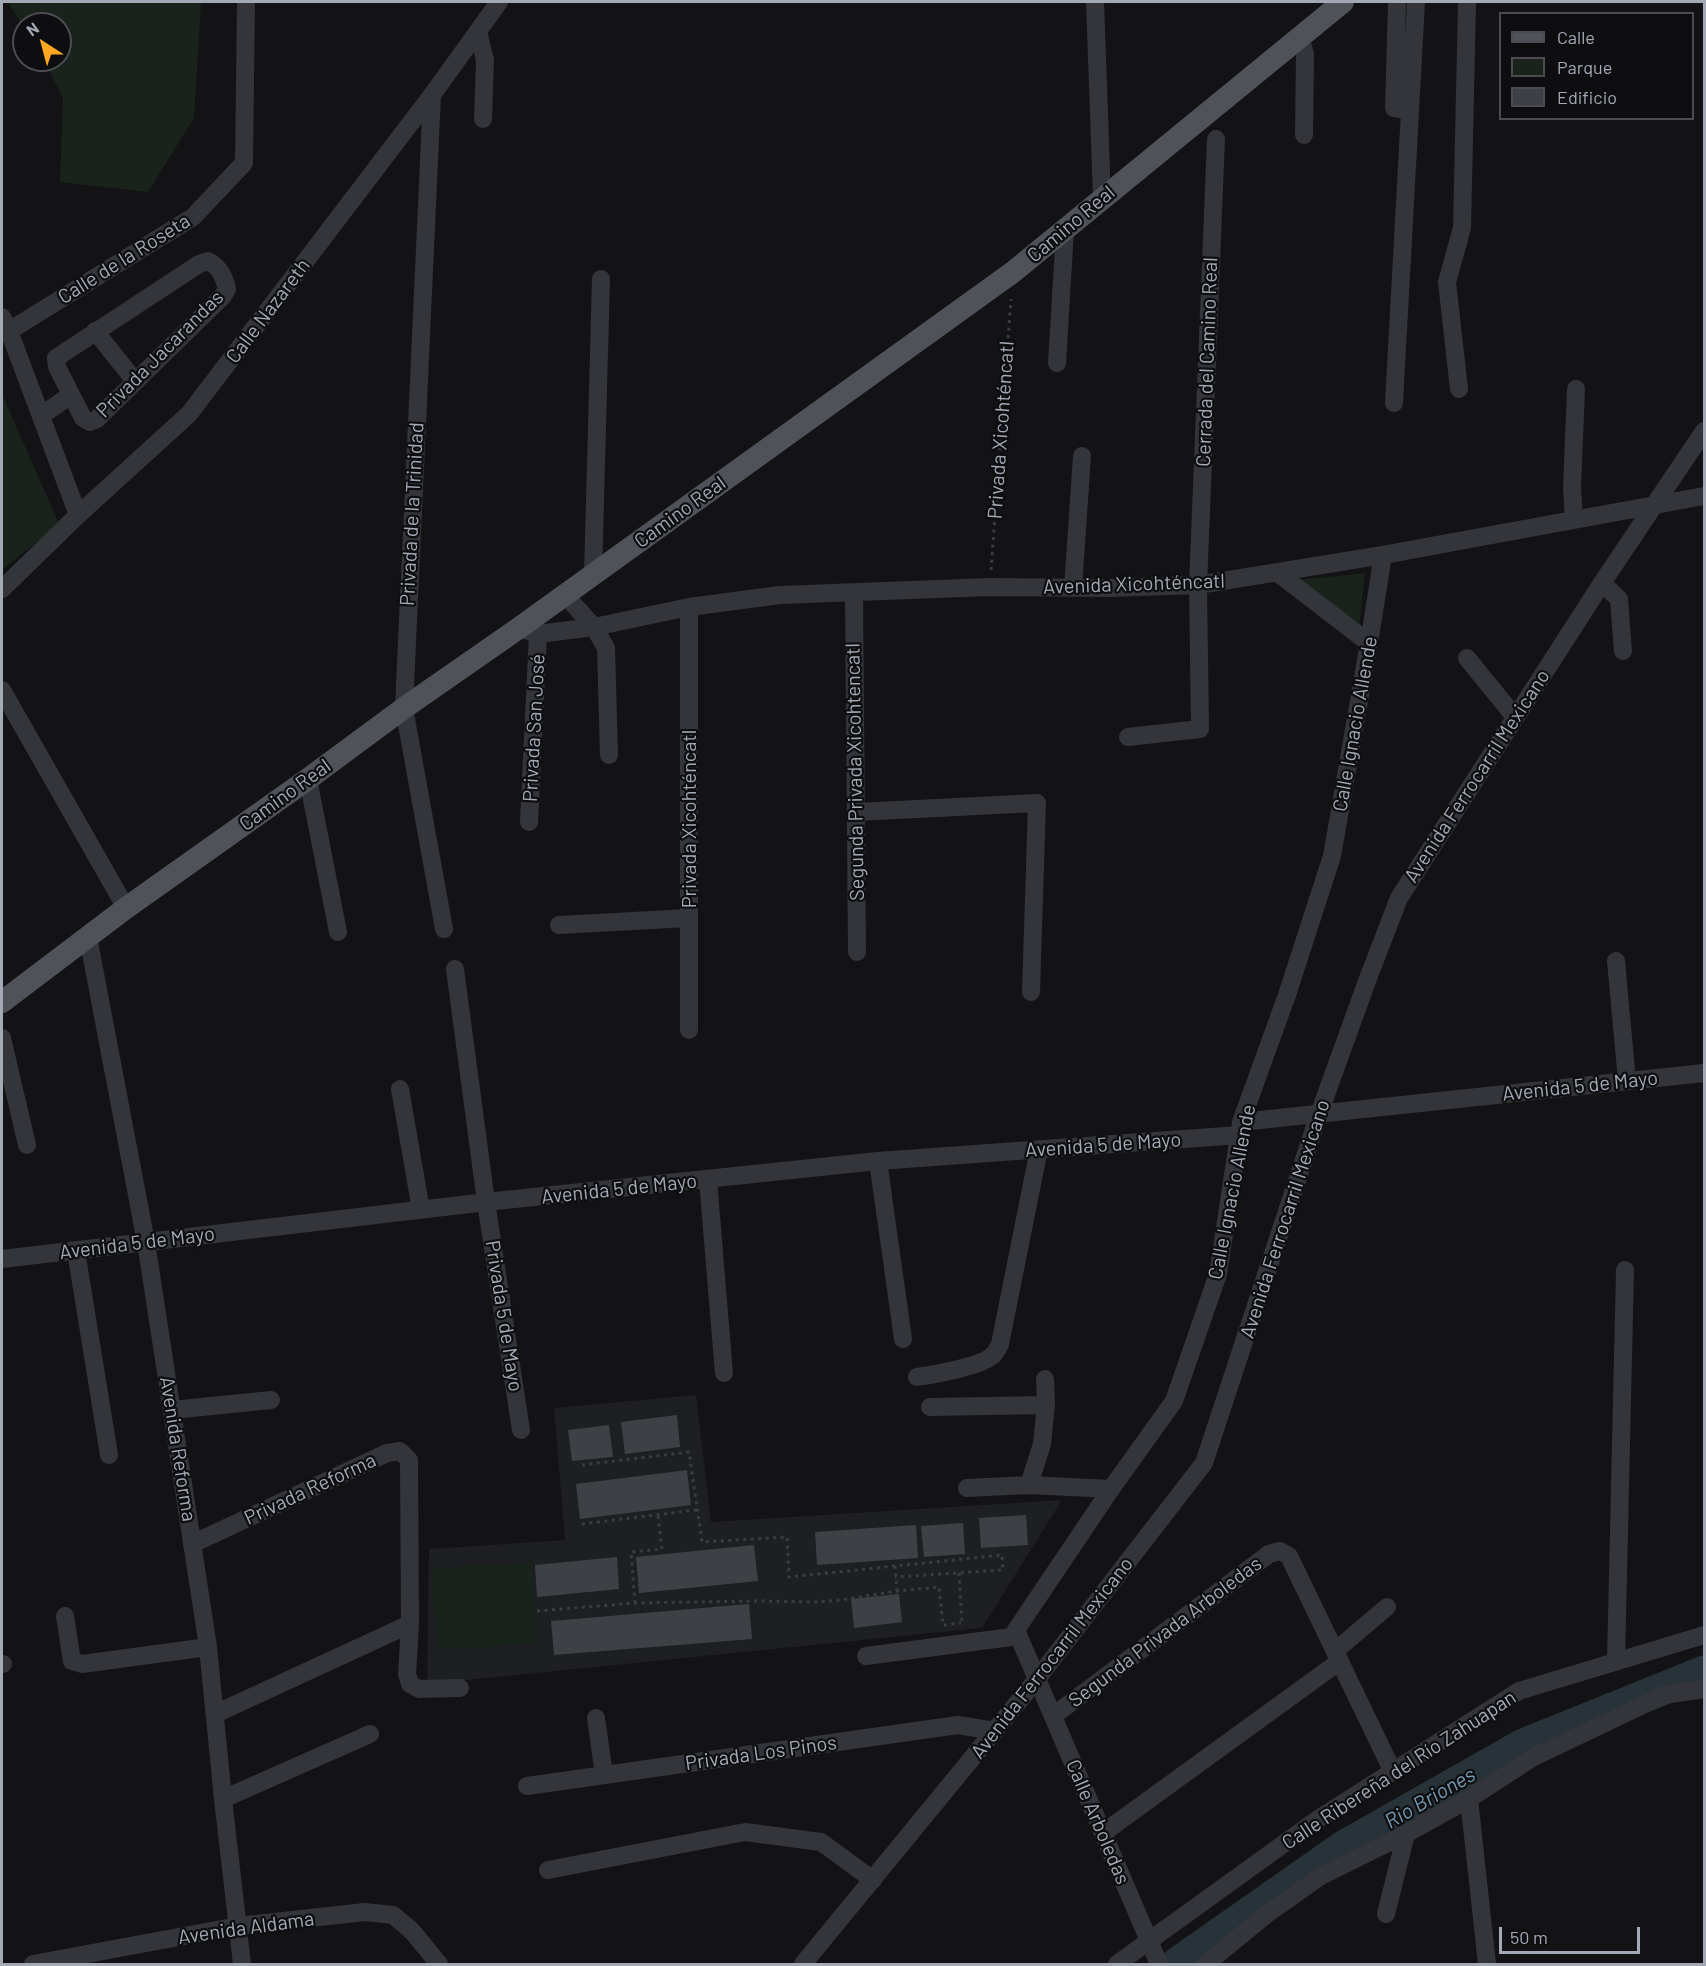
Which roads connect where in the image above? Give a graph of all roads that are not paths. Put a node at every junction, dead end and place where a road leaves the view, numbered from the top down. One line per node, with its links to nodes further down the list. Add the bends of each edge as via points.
1 (246, 2): 18 (street, Calle de la Roseta, via 244,163 193,217)
2 (500, 2): 8 (street, Calle Nazareth)
3 (1095, 2): 15 (street)
4 (1343, 2): 9 (main road, Camino Real)
5 (1397, 2): 11 (street, via 1394,108)
6 (1416, 2): 11 (street)
7 (1467, 2): 22 (street, via 1462,228 1447,282)
8 (478, 31): 10 (street, Calle Nazareth); 12 (street, via 485,60)
9 (1300, 37): 13 (street, via 1305,54); 15 (main road, Camino Real)
10 (432, 95): 31 (street, Calle Nazareth, via 189,414); 49 (street, Privada de la Trinidad)
11 (1410, 111): 25 (street)
12 (483, 119)
13 (1304, 135)
14 (1216, 139): 37 (street, Cerrada del Camino Real)
15 (1102, 198): 16 (main road, Camino Real)
16 (1065, 230): 20 (street); 35 (main road, Camino Real, via 1013,272)
17 (601, 279): 35 (street)
18 (5, 324): 26 (street)
19 (95, 331): 21 (street); 21 (street, Privada Jacarandas, via 199,264 208,261 217,266 227,289 223,296); 24 (street, Privada Jacarandas, via 56,358)
20 (1057, 363)
21 (135, 381): 24 (street, Privada Jacarandas, via 90,422 83,418)
22 (1459, 389)
23 (1576, 389): 32 (street)
24 (71, 394): 26 (street, Privada Jacarandas)
25 (1394, 403)
26 (42, 415): 31 (street)
27 (1704, 431): 30 (street, Avenida Ferrocarril Mexicano)
28 (1082, 456): 38 (street)
29 (1704, 496): 30 (street, Avenida Xicohténcatl)
30 (1655, 504): 32 (street, Avenida Xicohténcatl); 36 (street, Avenida Ferrocarril Mexicano)
31 (78, 515): 39 (street, Calle Nazareth)
32 (1574, 519): 33 (street, Avenida Xicohténcatl)
33 (1383, 555): 34 (street, Avenida Xicohténcatl); 45 (street, Calle Ignacio Allende)
34 (1278, 573): 37 (street, Avenida Xicohténcatl); 45 (street)
35 (593, 574): 41 (main road, Camino Real)
36 (1602, 583): 46 (street, via 1619,599); 50 (street, Avenida Ferrocarril Mexicano)
37 (1198, 585): 38 (street, Avenida Xicohténcatl); 51 (street, Cerrada del Camino Real, via 1200,729)
38 (1073, 588): 40 (street, Avenida Xicohténcatl)
39 (2, 589)
40 (854, 593): 42 (street, Avenida Xicohténcatl, via 780,595); 54 (street, Segunda Privada Xicohtencatl)
41 (565, 595): 43 (street); 44 (main road, Camino Real)
42 (689, 607): 43 (street, Avenida Xicohténcatl); 57 (street, Privada Xicohténcatl)
43 (594, 627): 44 (street, Avenida Xicohténcatl); 52 (street, via 606,648)
44 (529, 631): 49 (main road, Camino Real); 55 (street, Privada San José)
45 (1369, 643): 73 (street, Calle Ignacio Allende, via 1332,856)
46 (1623, 651)
47 (1467, 658): 50 (street)
48 (2, 690): 56 (street)
49 (404, 708): 53 (main road, Camino Real); 59 (street, Privada de la Trinidad)
50 (1515, 717): 72 (street, Avenida Ferrocarril Mexicano, via 1399,898)
51 (1128, 737)
52 (609, 755)
53 (309, 779): 56 (main road, Camino Real); 60 (street)
54 (856, 812): 62 (street, Segunda Privada Xicohtencatl); 65 (street, via 1037,803)
55 (529, 822)
56 (126, 908): 61 (main road, Camino Real)
57 (689, 918): 58 (street); 67 (street, Privada Xicohténcatl)
58 (559, 925)
59 (444, 929)
60 (338, 932)
61 (88, 937): 66 (main road, Camino Real); 80 (street, Avenida Reforma)
62 (857, 952)
63 (1616, 962): 70 (street)
64 (455, 969): 78 (street, Privada 5 de Mayo)
65 (1031, 992)
66 (2, 1002)
67 (690, 1030)
68 (2, 1038): 74 (street)
69 (1704, 1073): 70 (street, Avenida 5 de Mayo)
70 (1627, 1081): 72 (street, Avenida 5 de Mayo)
71 (400, 1089): 79 (street)
72 (1319, 1114): 73 (street, Avenida 5 de Mayo); 107 (street, Avenida Ferrocarril Mexicano, via 1204,1462)
73 (1240, 1128): 75 (street, Avenida 5 de Mayo); 96 (street, Calle Ignacio Allende, via 1218,1274 1174,1401)
74 (27, 1145)
75 (1040, 1149): 76 (street, Avenida 5 de Mayo); 86 (street, via 1000,1344 994,1355 983,1362)
76 (878, 1161): 77 (street, Avenida 5 de Mayo); 84 (street)
77 (708, 1180): 78 (street, Avenida 5 de Mayo); 85 (street)
78 (486, 1202): 79 (street, Avenida 5 de Mayo); 92 (street, Privada 5 de Mayo)
79 (421, 1210): 80 (street, Avenida 5 de Mayo)
80 (146, 1242): 81 (street, Avenida 5 de Mayo); 91 (street, Avenida Reforma)
81 (76, 1251): 82 (street, Avenida 5 de Mayo); 93 (street)
82 (2, 1259)
83 (1625, 1270): 106 (street)
84 (903, 1339)
85 (724, 1373)
86 (917, 1377)
87 (1045, 1380): 89 (street)
88 (271, 1400): 91 (street)
89 (1047, 1405): 90 (street); 94 (street, via 1042,1444)
90 (930, 1407)
91 (172, 1410): 97 (street, Avenida Reforma)
92 (521, 1430)
93 (109, 1455)
94 (1029, 1485): 95 (street); 96 (street)
95 (967, 1488)
96 (1111, 1489): 102 (street, Calle Ignacio Allende, via 1016,1630)
97 (192, 1544): 100 (street, Privada Reforma, via 387,1453 400,1451 409,1460); 103 (street, Avenida Reforma)
98 (1387, 1607): 105 (street)
99 (65, 1616): 103 (street, via 72,1661 82,1664)
100 (410, 1624): 108 (street, Privada Reforma, via 410,1684 418,1689); 110 (street)
101 (1704, 1635): 106 (street, Calle Ribereña del Río Zahuapan)
102 (1019, 1636): 104 (street); 107 (street)
103 (208, 1647): 110 (street, Avenida Reforma)
104 (866, 1656)
105 (1337, 1656): 111 (street, Segunda Privada Arboledas, via 1289,1556 1280,1551 1269,1554); 115 (street); 120 (street)
106 (1616, 1661): 115 (street, Calle Ribereña del Río Zahuapan, via 1519,1691)
107 (1037, 1679): 111 (street, Calle Arboledas); 113 (street, Avenida Ferrocarril Mexicano)
108 (460, 1688)
109 (1704, 1689): 119 (street, via 1664,1695 1532,1758)
110 (215, 1714): 118 (street, Avenida Reforma)
111 (1053, 1716): 120 (street, Calle Arboledas)
112 (596, 1718): 116 (street)
113 (995, 1731): 116 (street, Privada Los Pinos, via 958,1725); 123 (street, Avenida Ferrocarril Mexicano)
114 (370, 1734): 118 (street)
115 (1393, 1772): 126 (street, Calle Ribereña del Río Zahuapan, via 1318,1819)
116 (604, 1775): 117 (street, Privada Los Pinos)
117 (527, 1786)
118 (223, 1799): 125 (street, Avenida Reforma)
119 (1469, 1799): 121 (street); 135 (street)
120 (1103, 1833): 126 (street, Calle Arboledas)
121 (1406, 1834): 124 (street); 134 (street, via 1321,1876)
122 (548, 1870): 123 (street, via 745,1832 821,1842)
123 (873, 1880): 131 (street, Avenida Ferrocarril Mexicano)
124 (1386, 1914)
125 (238, 1926): 127 (street, Avenida Aldama); 129 (street, Avenida Reforma); 130 (street, Avenida Aldama, via 365,1912 393,1915 412,1930)
126 (1150, 1941): 132 (street, Calle Ribereña del Río Zahuapan); 133 (street, Calle Arboledas)
127 (102, 1958): 128 (street, Avenida Aldama)
128 (33, 1965)
129 (242, 1965)
130 (440, 1965)
131 (803, 1965)
132 (1117, 1965)
133 (1159, 1965)
134 (1206, 1965)
135 (1487, 1965)

